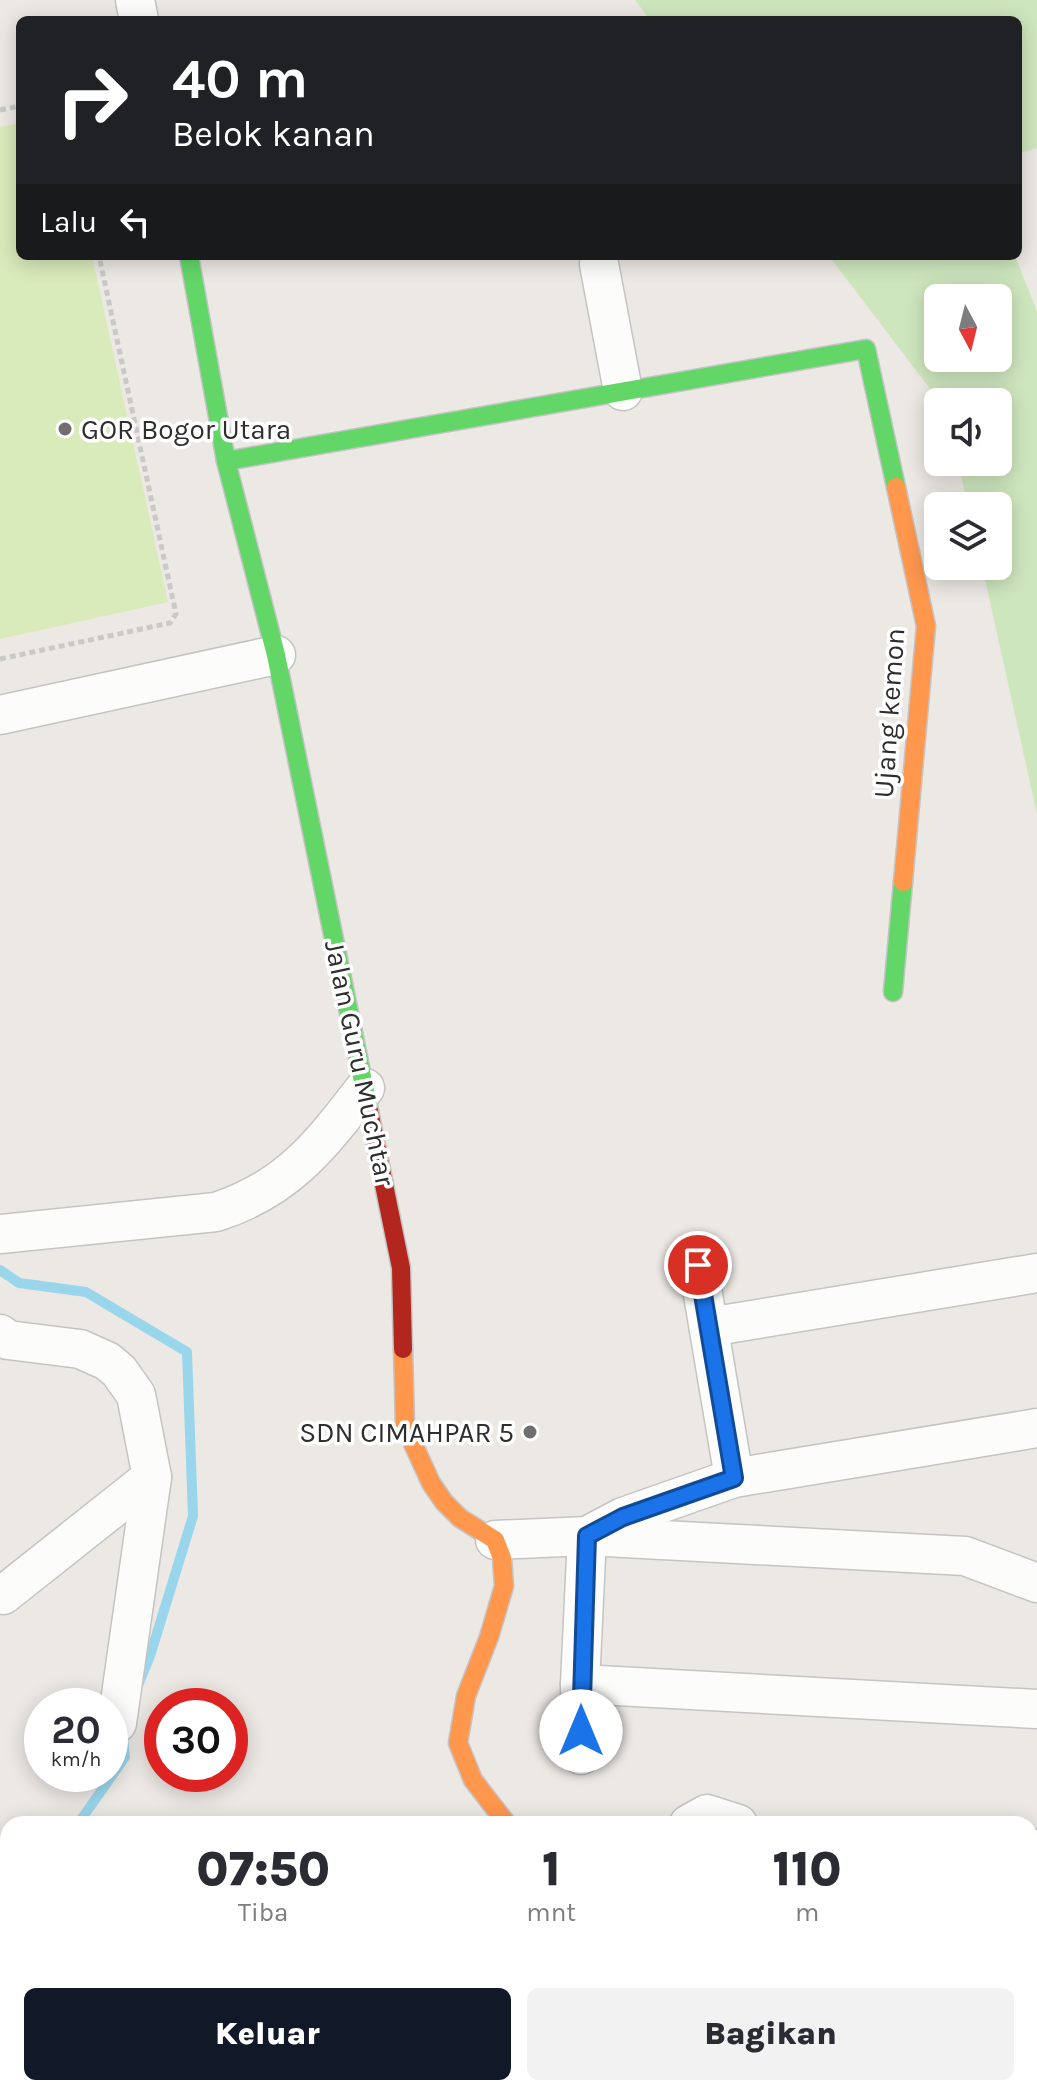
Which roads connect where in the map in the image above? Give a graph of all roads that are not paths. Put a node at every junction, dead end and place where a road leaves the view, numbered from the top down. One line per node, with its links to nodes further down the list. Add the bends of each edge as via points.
1 (190, 260): 4 (street, Jalan Guru Muchtar)
2 (599, 264): 3 (street)
3 (623, 391): 4 (street); 7 (street, Ujang kemon, via 866,349 926,626)
4 (226, 461): 5 (street, Jalan Guru Muchtar)
5 (276, 655): 6 (street); 8 (street, Jalan Guru Muchtar)
6 (0, 715)
7 (893, 992)
8 (365, 1088): 9 (street, via 315,1152 243,1204 216,1212); 18 (street, Jalan Guru Muchtar, via 401,1268 405,1426 444,1502)
9 (2, 1234)
10 (698, 1265): 12 (street)
11 (1037, 1273): 12 (street)
12 (709, 1327): 16 (street)
13 (3, 1340): 15 (street, via 80,1349 119,1371 136,1395)
14 (1037, 1428): 16 (street)
15 (152, 1477): 20 (street); 22 (street)
16 (734, 1478): 17 (street, via 623,1517)
17 (587, 1536): 18 (street); 19 (street, via 965,1556); 21 (street)
18 (495, 1540): 25 (street, via 504,1586 466,1696 458,1743 473,1780)
19 (1037, 1583)
20 (3, 1595)
21 (580, 1684): 23 (street); 24 (street)
22 (122, 1688)
23 (1037, 1709)
24 (581, 1755)
25 (501, 1816)

